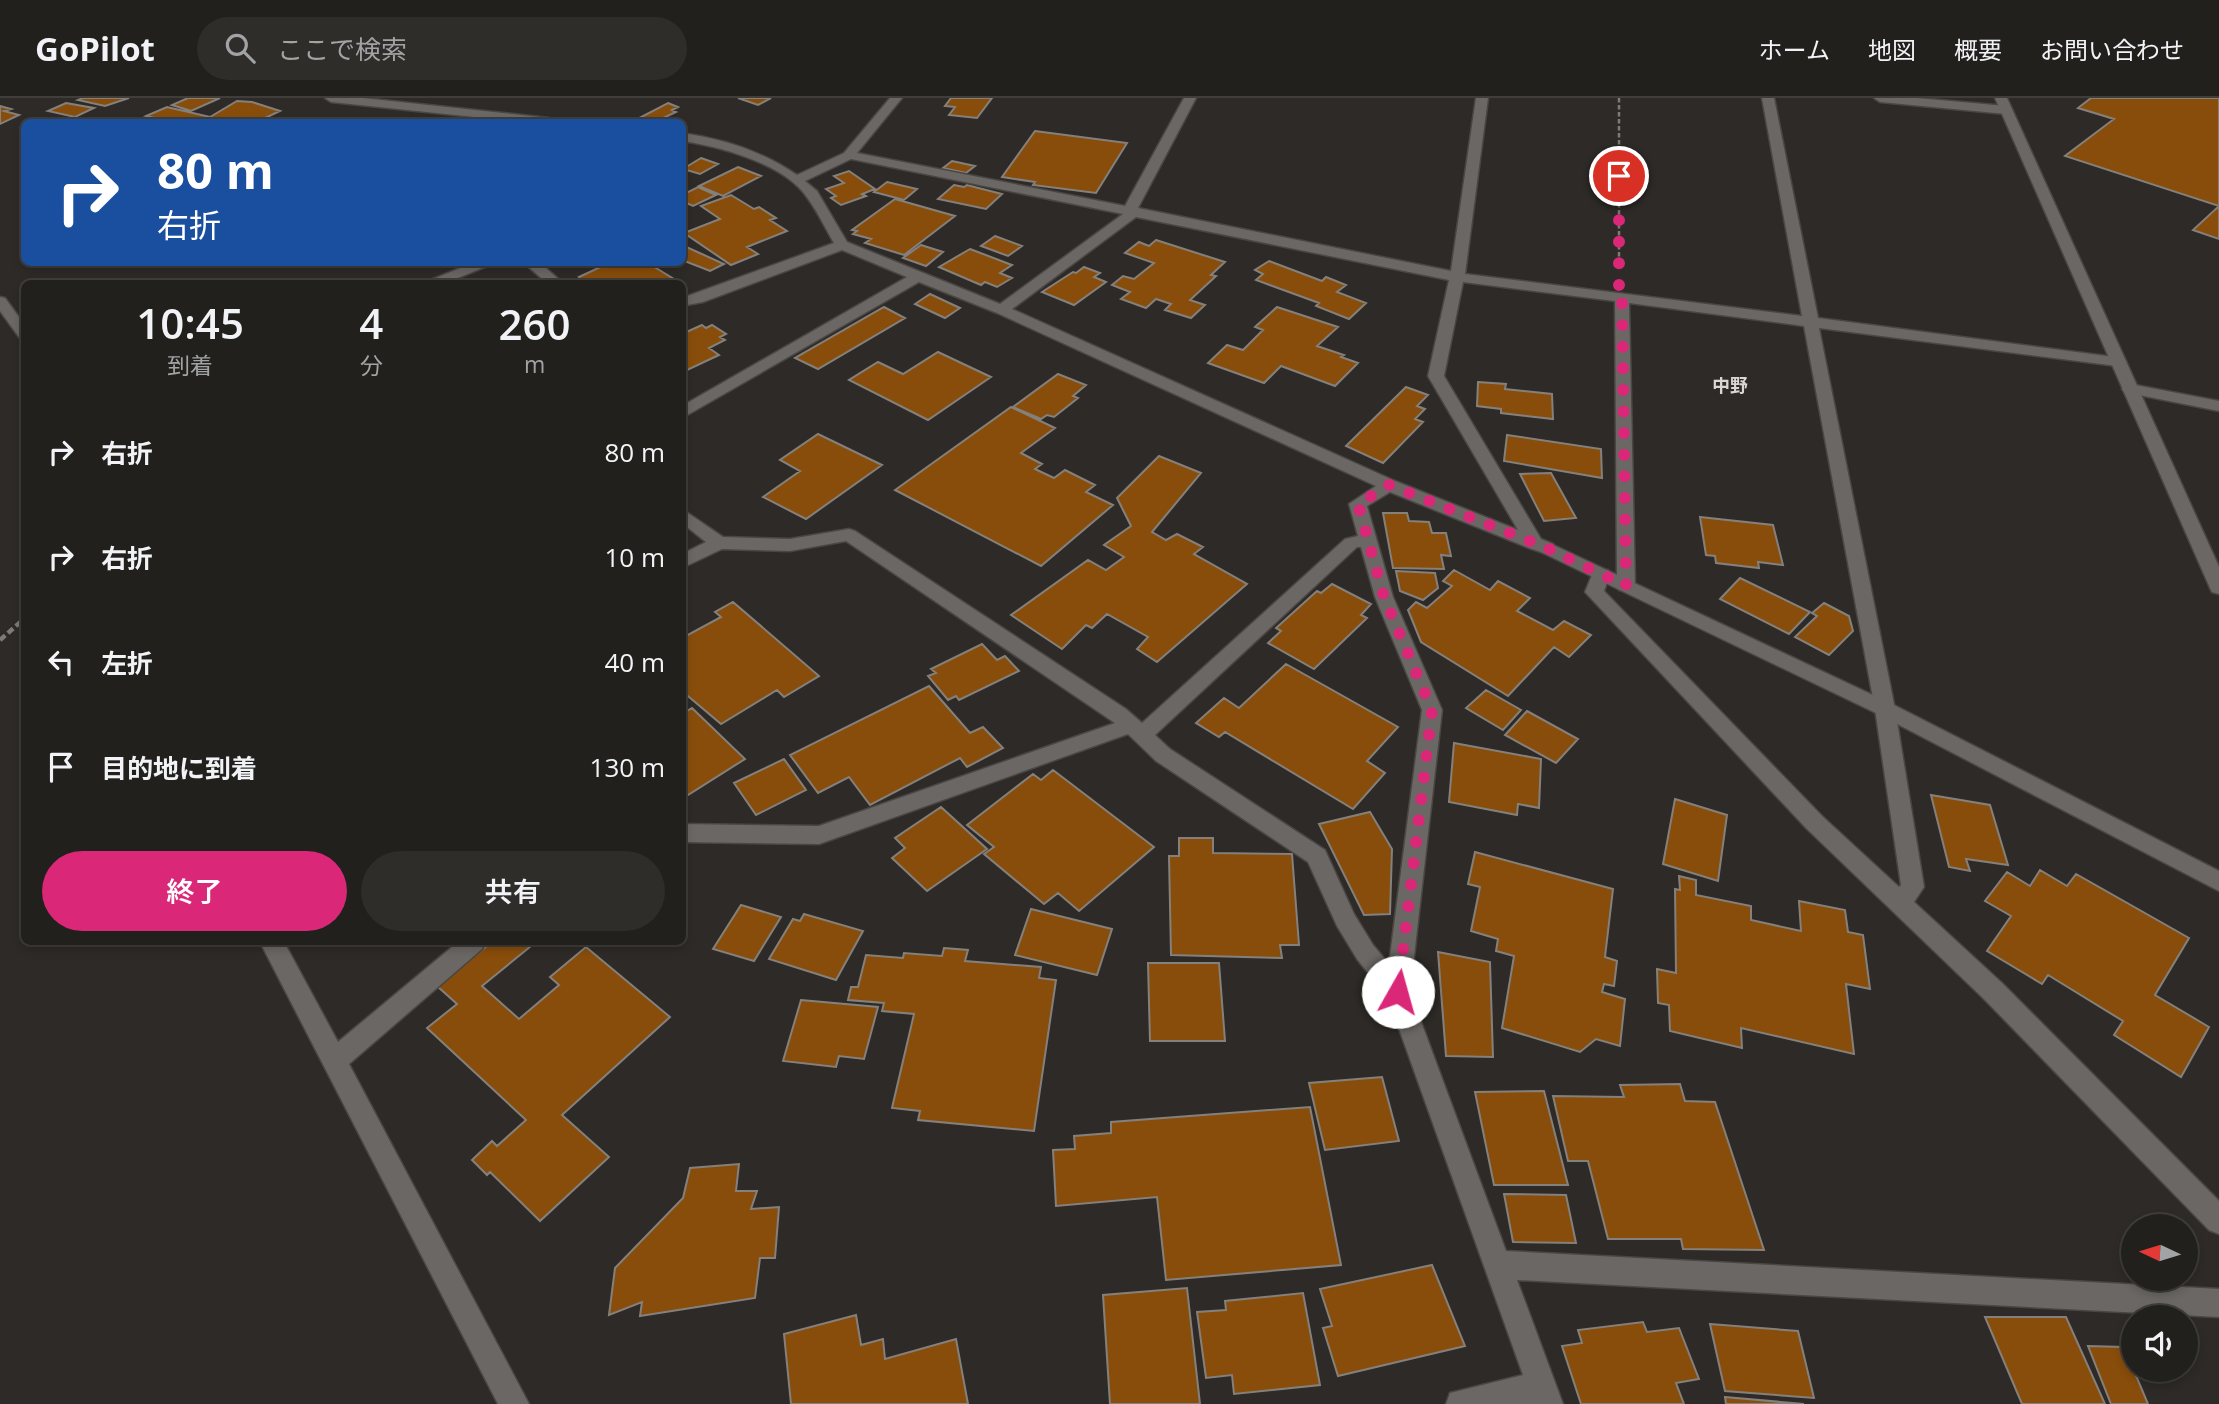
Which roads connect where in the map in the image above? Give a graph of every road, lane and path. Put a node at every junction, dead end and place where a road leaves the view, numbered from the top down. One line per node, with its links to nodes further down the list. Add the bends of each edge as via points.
1 (331, 98): 9 (street)
2 (896, 98): 13 (street)
3 (1191, 98): 15 (street)
4 (1482, 98): 20 (street)
5 (1619, 98): 23 (path)
6 (1768, 98): 27 (street)
7 (1880, 98): 8 (street)
8 (2004, 104): 29 (street)
9 (400, 108): 10 (street); 11 (street)
10 (383, 118)
11 (517, 119)
12 (686, 138): 14 (street, via 716,142 771,163)
13 (849, 155): 14 (street); 15 (street)
14 (796, 180): 16 (street, via 810,191)
15 (1133, 211): 20 (street); 26 (street)
16 (842, 245): 19 (street); 25 (street)
17 (479, 266): 21 (street)
18 (535, 266): 22 (street)
19 (917, 277): 26 (street); 32 (street)
20 (1457, 277): 23 (street); 37 (street, via 1436,376)
21 (439, 280)
22 (552, 280)
23 (1621, 299): 27 (street); 40 (street)
24 (0, 301): 28 (street)
25 (686, 301)
26 (1002, 310): 33 (street)
27 (1811, 324): 29 (street); 44 (street)
28 (21, 330)
29 (2117, 361): 30 (street)
30 (2130, 389): 31 (street); 41 (street)
31 (2219, 406)
32 (686, 411)
33 (1389, 485): 35 (street, via 1358,504); 37 (street)
34 (686, 517): 36 (street)
35 (1368, 539): 45 (street, via 1351,543); 51 (street, via 1384,597 1432,710)
36 (719, 542): 38 (street); 45 (street, via 790,545 849,535)
37 (1541, 546): 39 (street)
38 (686, 560)
39 (1601, 574): 40 (street); 48 (street, via 1594,592 1814,822)
40 (1626, 586): 44 (street)
41 (2219, 587)
42 (21, 622): 43 (path)
43 (0, 640)
44 (1885, 709): 47 (street); 48 (street, via 1913,887)
45 (1136, 730): 46 (street, via 819,835); 51 (street, via 1163,755 1317,856 1345,919)
46 (686, 832)
47 (2219, 882)
48 (1900, 902): 53 (street)
49 (274, 945): 52 (street)
50 (470, 945): 52 (street)
51 (1398, 992): 54 (street)
52 (334, 1061): 57 (street)
53 (2219, 1220)
54 (1497, 1265): 55 (street); 56 (street)
55 (2219, 1303)
56 (1544, 1395): 58 (street)
57 (514, 1404)
58 (1461, 1404)

